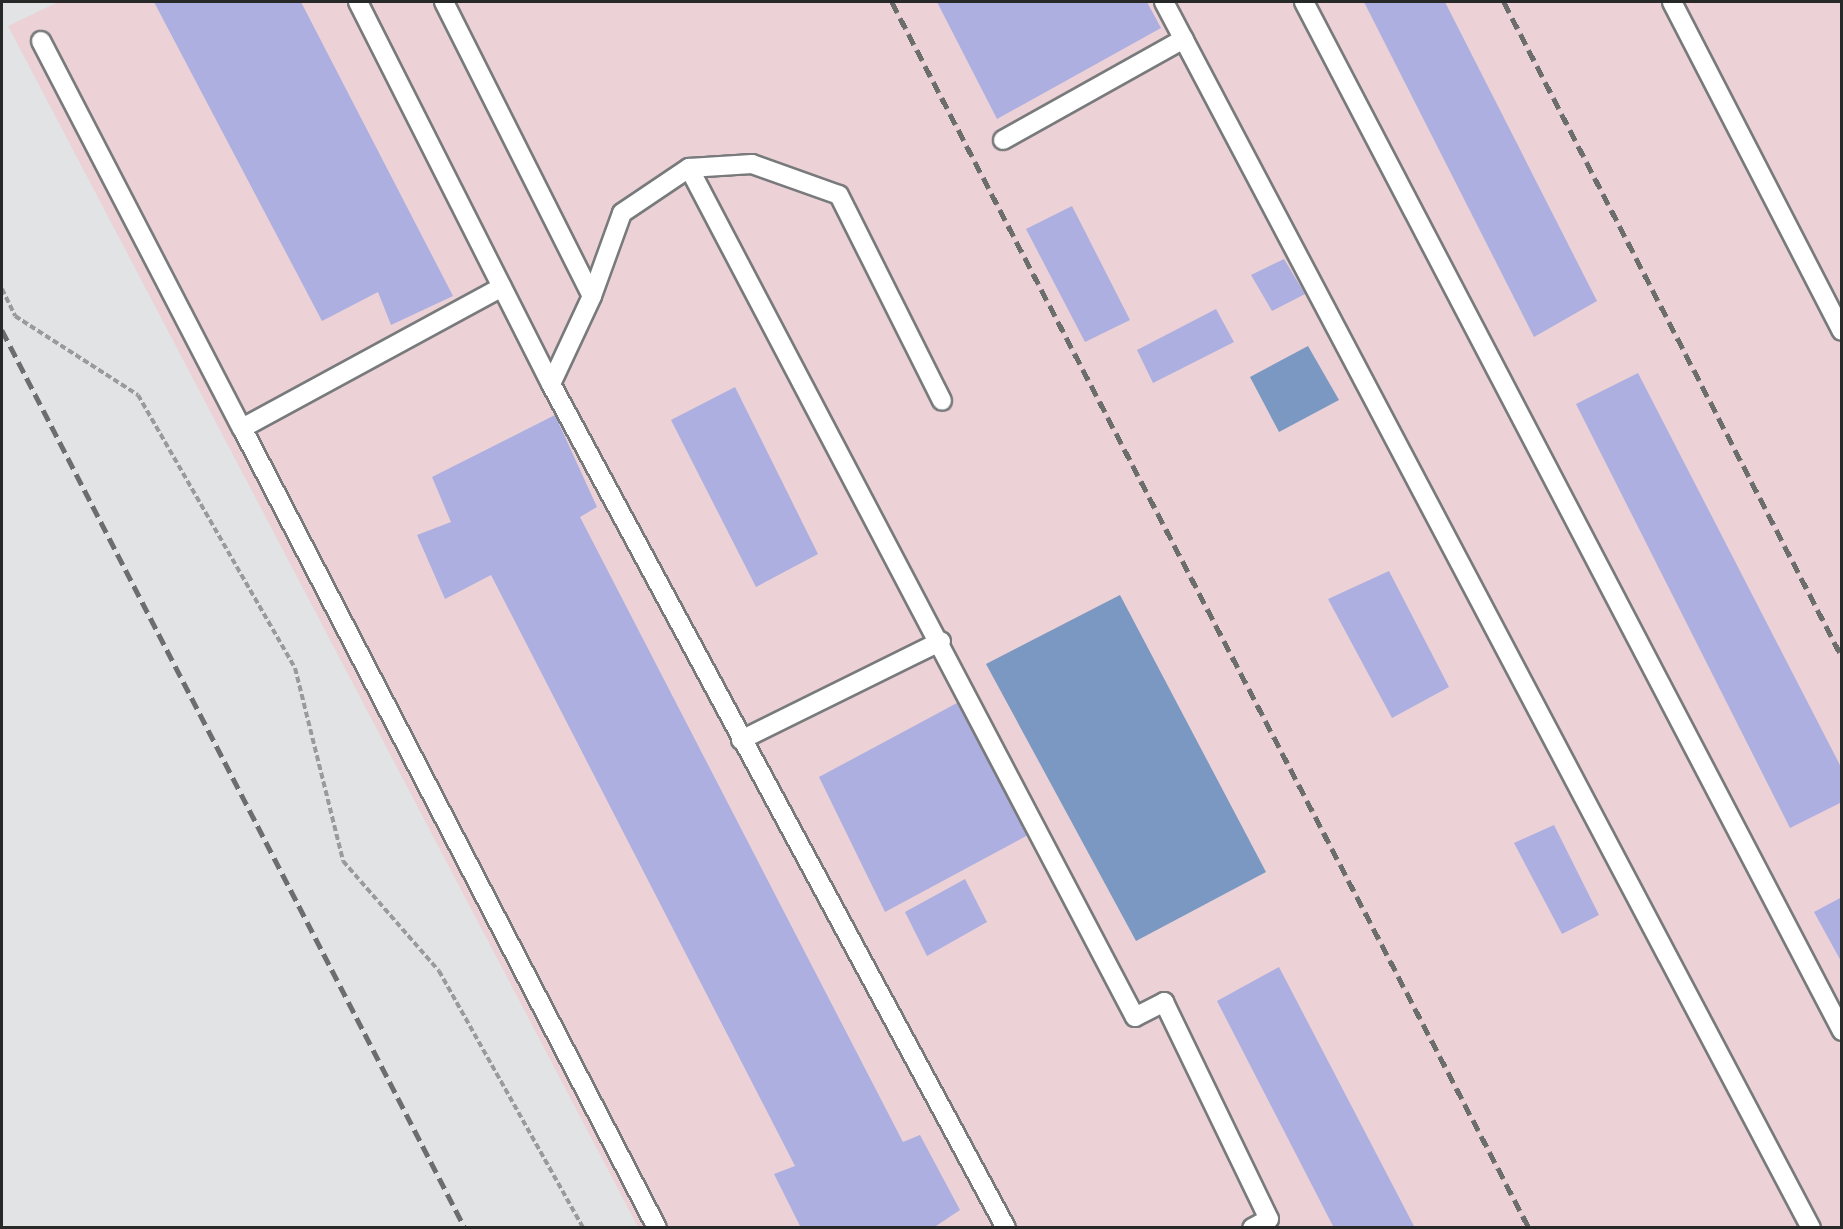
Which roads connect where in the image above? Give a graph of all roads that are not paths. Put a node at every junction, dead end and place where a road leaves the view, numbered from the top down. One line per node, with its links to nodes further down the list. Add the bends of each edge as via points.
1 (358, 2): 10 (lane)
2 (444, 2): 11 (lane)
3 (1164, 2): 6 (lane)
4 (1304, 2): 18 (lane)
5 (1672, 2): 12 (lane)
6 (1184, 39): 8 (lane); 22 (lane)
7 (41, 41): 15 (lane)
8 (1003, 140)
9 (688, 168): 11 (lane, via 622,213); 14 (lane, via 752,164 839,195); 16 (lane)
10 (501, 287): 13 (lane); 15 (lane)
11 (592, 296): 13 (lane)
12 (1842, 332)
13 (551, 384): 17 (lane)
14 (942, 401)
15 (242, 428): 19 (lane)
16 (941, 641): 17 (lane); 21 (lane, via 1135,1017 1164,1002 1269,1219)
17 (741, 740): 20 (lane)
18 (1842, 1031)
19 (657, 1227)
20 (1006, 1227)
21 (1252, 1227)
22 (1811, 1227)

